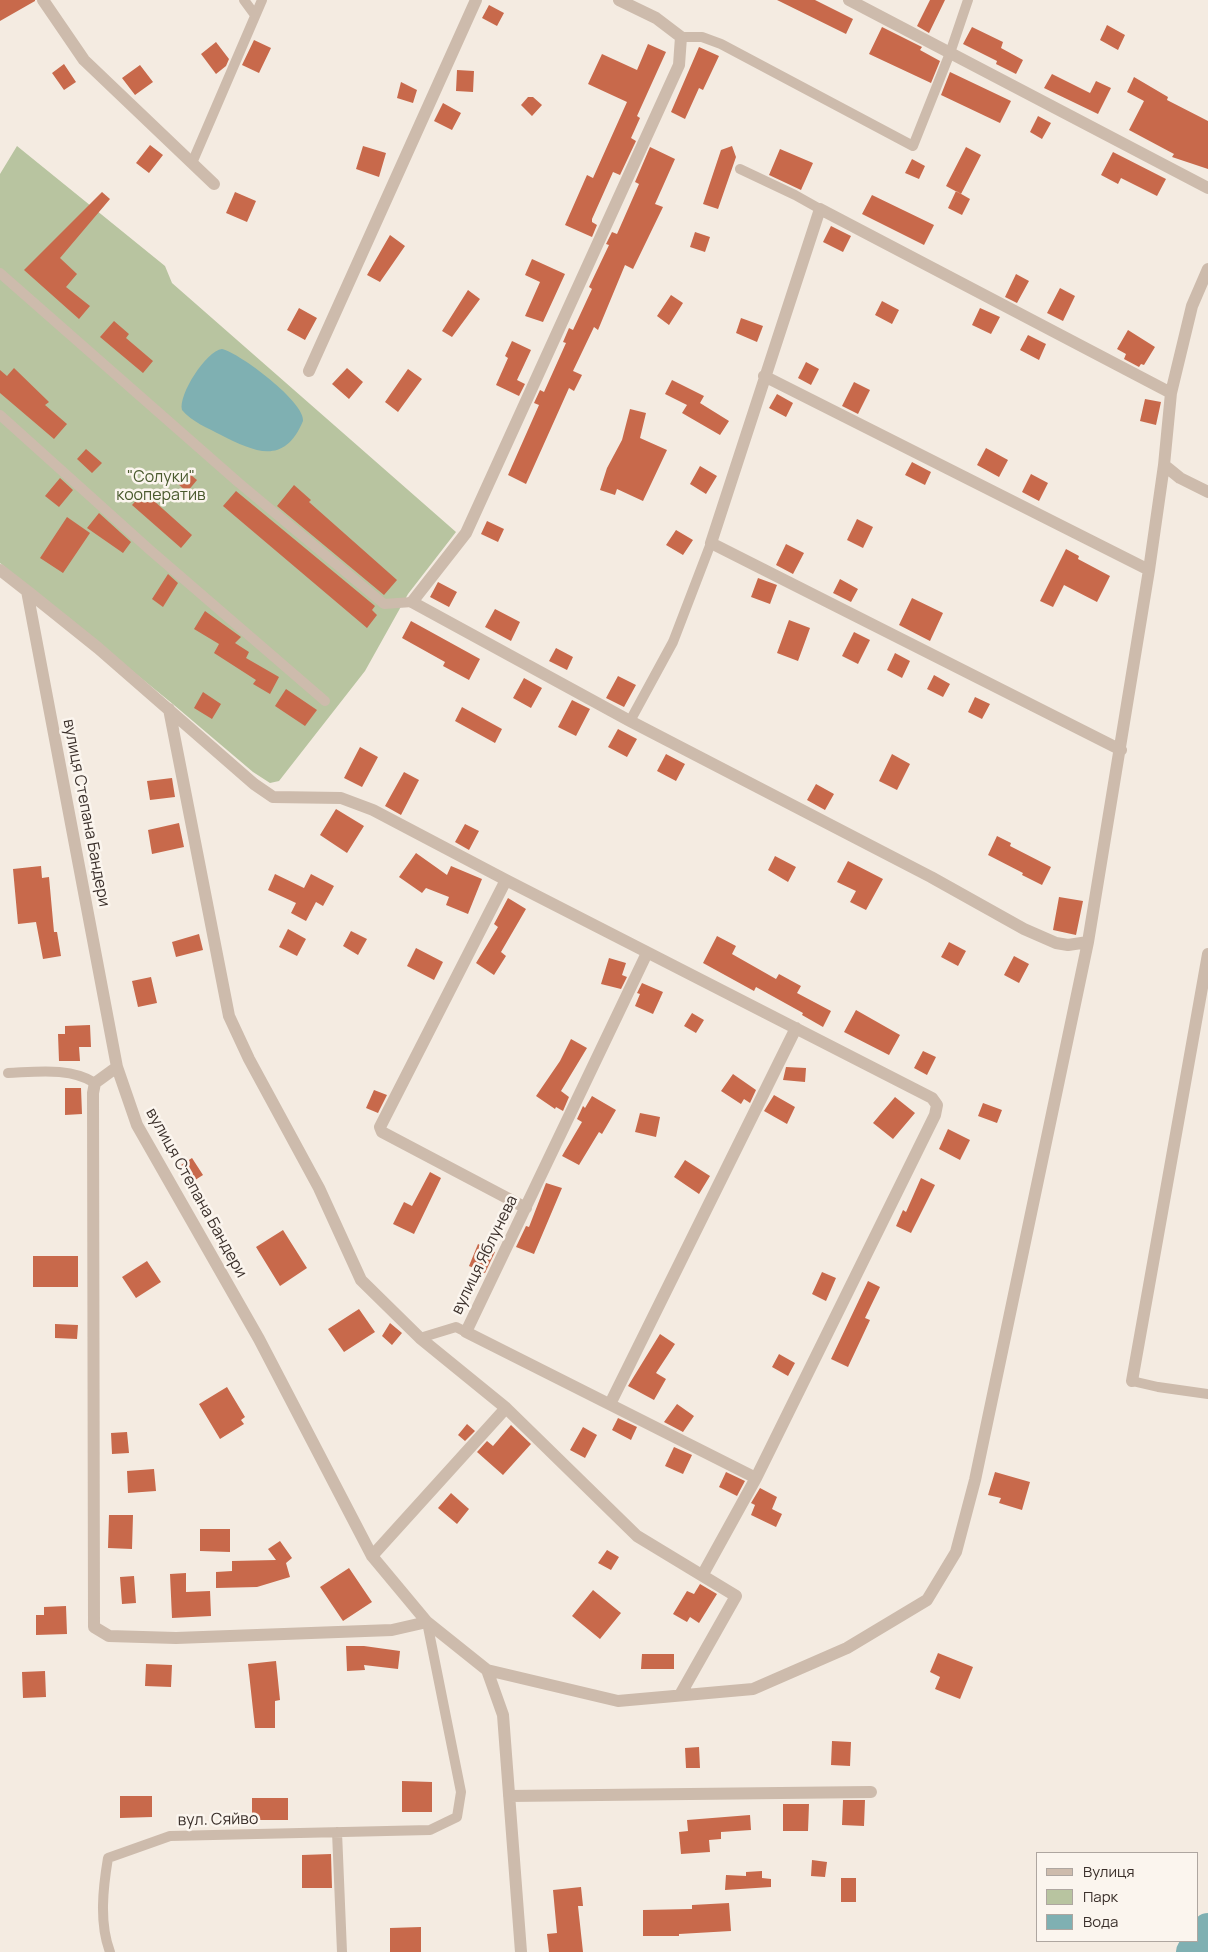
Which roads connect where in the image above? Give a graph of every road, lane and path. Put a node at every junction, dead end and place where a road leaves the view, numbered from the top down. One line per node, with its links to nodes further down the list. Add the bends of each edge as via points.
1 (43, 0): 11 (street, via 84,60)
2 (244, 0): 8 (lane)
3 (262, 0): 8 (lane)
4 (476, 0): 18 (street)
5 (619, 0): 9 (street, via 656,18)
6 (849, 0): 10 (street)
7 (968, 0): 10 (lane)
8 (255, 15): 11 (lane)
9 (681, 37): 10 (lane, via 702,37 721,44 913,146); 28 (street, via 679,65 466,533)
10 (950, 54): 14 (street)
11 (192, 163): 13 (street)
12 (740, 169): 15 (lane)
13 (214, 184)
14 (1208, 188)
15 (820, 209): 19 (street); 20 (street)
16 (1208, 269): 20 (street, via 1192,306)
17 (0, 273): 28 (lane, via 239,483 384,604)
18 (309, 371)
19 (764, 376): 24 (street); 26 (street)
20 (1170, 393): 22 (street)
21 (0, 415): 29 (lane)
22 (1164, 466): 23 (street, via 1180,478); 26 (street)
23 (1207, 489)
24 (711, 544): 31 (lane, via 673,642); 32 (street)
25 (0, 570): 27 (street)
26 (1149, 570): 32 (street)
27 (27, 591): 30 (street); 38 (street, вулиця Степана Бандери)
28 (412, 602): 31 (street)
29 (325, 701)
30 (169, 709): 33 (street, via 254,784 274,797 340,798 349,801 373,810); 43 (street, via 229,1016 318,1188 361,1280)
31 (630, 722): 34 (street, via 1043,938 1068,945)
32 (1121, 750): 34 (street)
33 (506, 880): 35 (street); 41 (street, via 380,1127 382,1132)
34 (1088, 942): 53 (street, via 978,1470 956,1552 927,1600 847,1648 753,1689)
35 (647, 953): 37 (street); 41 (street, вулиця Яблунева)
36 (1208, 954): 44 (street)
37 (796, 1028): 46 (street); 48 (street, via 932,1098 937,1105 935,1115)
38 (118, 1067): 40 (street); 49 (street, вулиця Степана Бандери, via 137,1125 259,1339)
39 (8, 1073): 40 (lane, via 58,1072 86,1077)
40 (95, 1083): 51 (street, via 92,1120 94,1627 109,1636 176,1638 392,1630)
41 (526, 1208): 42 (street, вулиця Яблунева)
42 (466, 1332): 43 (lane, via 456,1328); 46 (street, вулиця Яблунева)
43 (420, 1338): 47 (street)
44 (1132, 1381): 45 (lane)
45 (1208, 1394)
46 (610, 1404): 48 (street, вулиця Яблунева)
47 (506, 1408): 49 (street); 50 (street, via 637,1536)
48 (756, 1478): 50 (street)
49 (372, 1556): 51 (street, вулиця Степана Бандери)
50 (703, 1574): 53 (street, via 736,1596)
51 (427, 1622): 52 (street, вулиця Степана Бандери); 56 (lane, вул. Сяйво, via 461,1792 457,1817 430,1830)
52 (487, 1670): 53 (street, via 618,1701); 55 (street, via 503,1715)
53 (680, 1695)
54 (871, 1792): 55 (street)
55 (509, 1796): 59 (street)
56 (337, 1832): 57 (lane, вул. Сяйво, via 170,1836 108,1858 104,1937); 58 (lane)
57 (110, 1952)
58 (342, 1952)
59 (521, 1952)

